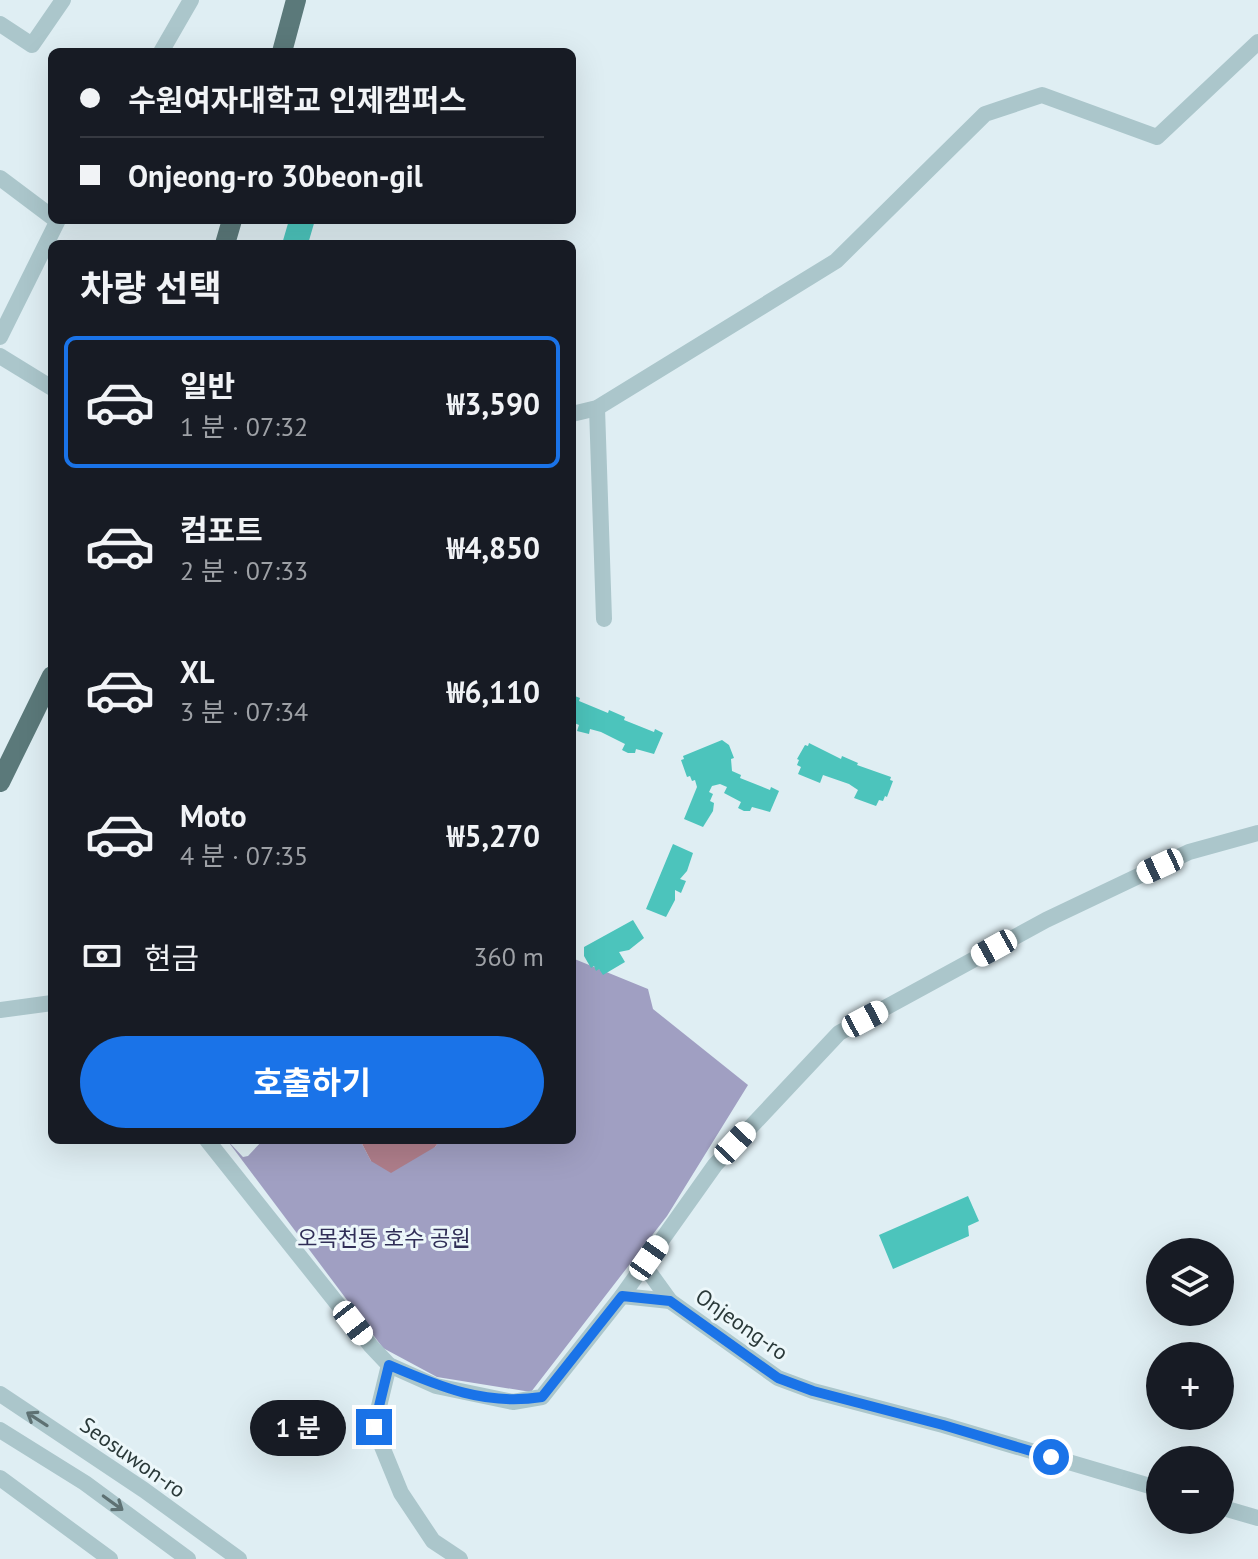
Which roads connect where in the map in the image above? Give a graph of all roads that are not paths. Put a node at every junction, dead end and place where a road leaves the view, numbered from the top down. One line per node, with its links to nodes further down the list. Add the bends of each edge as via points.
1 (63, 0): 4 (street, via 32,45)
2 (191, 0): 6 (street)
3 (296, 0): 7 (main road)
4 (0, 24)
5 (1258, 42): 14 (street, via 1157,137 1042,95 985,114 836,261)
6 (163, 48)
7 (283, 48)
8 (0, 178): 9 (street)
9 (48, 214)
10 (54, 224): 11 (street)
11 (0, 337)
12 (0, 356): 13 (street)
13 (48, 386)
14 (597, 408): 15 (street); 16 (street)
15 (576, 413)
16 (604, 619)
17 (48, 684): 18 (main road)
18 (0, 782)
19 (1258, 833): 23 (street, via 1189,852 1046,920 839,1033 715,1165)
20 (48, 1004): 21 (street)
21 (0, 1010)
22 (210, 1144): 26 (street)
23 (644, 1265): 24 (street); 25 (street)
24 (622, 1296): 25 (street, Onjeong-ro); 26 (street, via 542,1397 513,1402 485,1397 436,1386)
25 (670, 1301): 30 (street, Onjeong-ro, via 778,1378 801,1387)
26 (389, 1365): 36 (street, via 374,1427 401,1493 433,1541)
27 (0, 1394): 35 (street, Seosuwon-ro, one-way to 27)
28 (0, 1430): 34 (street, one-way to 34, via 85,1483)
29 (0, 1478): 33 (street)
30 (1146, 1485)
31 (1234, 1511): 32 (street)
32 (1258, 1518)
33 (110, 1559)
34 (188, 1559)
35 (239, 1559)
36 (460, 1559)

